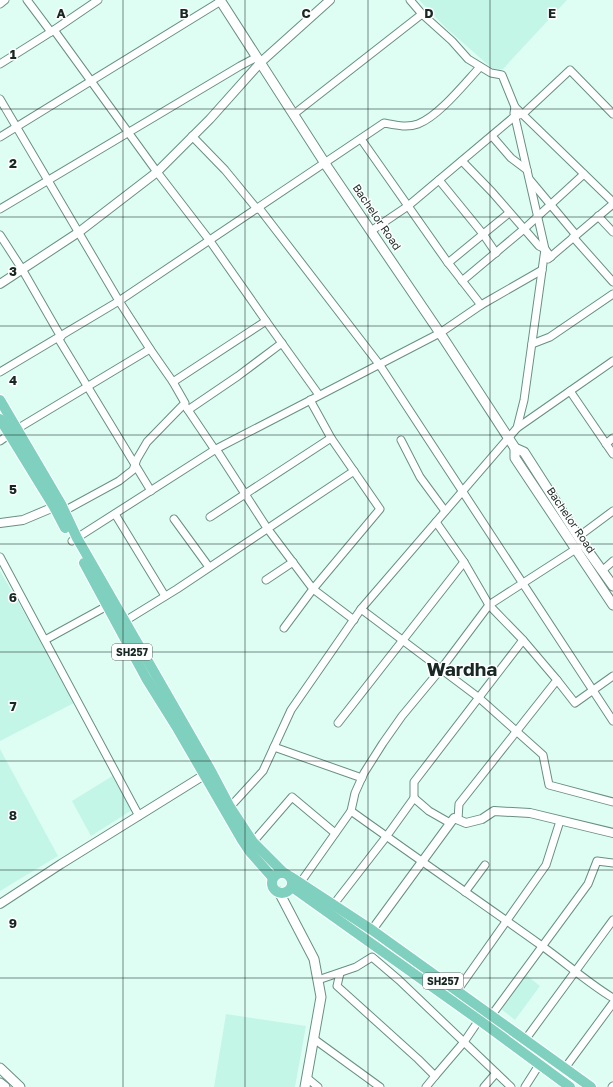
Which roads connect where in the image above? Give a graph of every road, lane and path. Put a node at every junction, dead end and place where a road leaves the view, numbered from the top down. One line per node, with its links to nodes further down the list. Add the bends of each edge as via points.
1 (5, 0): 7 (street)
2 (27, 0): 9 (street)
3 (98, 0): 9 (street)
4 (410, 0): 8 (street)
5 (220, 1): 10 (main road, Bachelor Road); 13 (street)
6 (328, 1): 10 (street)
7 (0, 4)
8 (422, 14): 12 (street, via 452,41 468,60); 16 (street)
9 (52, 31): 11 (street); 13 (street)
10 (259, 60): 16 (main road, Bachelor Road); 21 (street, via 240,66); 22 (street, via 210,119)
11 (0, 64)
12 (480, 67): 15 (street, via 502,75); 25 (street, via 442,108 418,124 405,126 384,123)
13 (92, 81): 20 (street); 21 (street)
14 (0, 99): 20 (street)
15 (515, 107): 17 (street); 19 (street)
16 (294, 114): 27 (main road, Bachelor Road)
17 (523, 114): 18 (street, via 570,70); 19 (street); 30 (street)
18 (613, 114)
19 (515, 116): 23 (street); 28 (street)
20 (17, 127): 24 (street); 32 (street)
21 (128, 133): 29 (street); 32 (street)
22 (192, 136): 29 (street); 38 (street)
23 (492, 136): 26 (street); 28 (street, via 511,158)
24 (0, 137)
25 (361, 139): 27 (street); 36 (street)
26 (462, 161): 33 (street); 39 (street)
27 (326, 163): 38 (street); 43 (main road, Bachelor Road)
28 (527, 170): 31 (street)
29 (157, 172): 44 (street); 49 (street)
30 (584, 174): 34 (street); 35 (street)
31 (530, 179): 35 (street); 41 (street)
32 (47, 180): 37 (street); 44 (street)
33 (439, 180): 36 (street); 46 (street)
34 (613, 203): 40 (street)
35 (551, 205): 41 (street); 48 (street)
36 (408, 206): 43 (street); 53 (street)
37 (0, 209)
38 (258, 209): 49 (street); 69 (street)
39 (509, 213): 42 (street); 46 (street)
40 (598, 216): 45 (street); 48 (street)
41 (537, 217): 42 (street); 50 (street)
42 (524, 229): 50 (street); 51 (street)
43 (371, 231): 63 (main road, Bachelor Road)
44 (79, 232): 55 (street); 60 (street)
45 (613, 232)
46 (483, 234): 51 (street); 53 (street)
47 (0, 235): 55 (street)
48 (575, 236): 52 (street); 57 (street)
49 (210, 241): 60 (street); 62 (street)
50 (545, 249): 52 (street); 54 (street)
51 (496, 253): 56 (street)
52 (551, 257): 54 (street)
53 (448, 263): 56 (street)
54 (543, 267): 61 (street); 66 (street)
55 (22, 270): 58 (street); 64 (street)
56 (462, 281): 61 (street)
57 (613, 282): 59 (street)
58 (0, 284)
59 (611, 296): 66 (street, via 550,337)
60 (119, 301): 64 (street); 67 (street)
61 (481, 305): 63 (street)
62 (266, 321): 65 (street); 71 (street)
63 (440, 333): 69 (street); 81 (main road, Bachelor Road)
64 (59, 338): 70 (street); 72 (street)
65 (282, 343): 74 (street); 77 (street, via 238,376)
66 (532, 344): 79 (street)
67 (150, 349): 71 (street); 72 (street)
68 (612, 363): 73 (street)
69 (380, 364): 74 (street); 92 (street)
70 (0, 372)
71 (173, 382): 77 (street)
72 (89, 387): 80 (street); 89 (street)
73 (570, 391): 79 (street); 86 (street)
74 (319, 395): 76 (street)
75 (0, 400): 80 (main road, SH257)
76 (310, 400): 82 (street); 87 (street)
77 (186, 407): 87 (street); 89 (street, via 147,442)
78 (0, 419): 80 (main road, SH257)
79 (517, 428): 81 (street)
80 (13, 432): 85 (street); 94 (main road, SH257); 95 (main road, SH257)
81 (508, 436): 92 (street); 105 (main road, Bachelor Road, via 515,448 515,458)
82 (331, 438): 90 (street); 93 (street)
83 (613, 438): 86 (street)
84 (401, 440): 96 (street, via 420,476)
85 (0, 441)
86 (606, 444): 88 (street)
87 (216, 450): 91 (street); 93 (street)
88 (613, 454)
89 (135, 465): 91 (street); 95 (street, via 133,470 119,481)
90 (354, 471): 103 (street); 115 (street, via 380,509)
91 (151, 491): 98 (street)
92 (462, 491): 96 (street); 113 (street)
93 (245, 494): 99 (street); 103 (street)
94 (54, 507): 102 (street, via 23,520); 104 (main road, SH257)
95 (64, 511): 104 (main road, SH257)
96 (445, 511): 101 (street)
97 (613, 511): 105 (street)
98 (115, 514): 104 (street); 116 (street)
99 (210, 517)
100 (174, 519): 110 (street)
101 (436, 522): 109 (street); 120 (street)
102 (0, 523)
103 (267, 528): 108 (street); 110 (street)
104 (75, 540): 119 (main road, SH257); 122 (main road, SH257)
105 (579, 543): 111 (main road, Bachelor Road); 113 (street); 118 (main road, Bachelor Road)
106 (0, 557): 124 (street)
107 (613, 561): 111 (street)
108 (293, 562): 112 (street); 115 (street)
109 (464, 562): 117 (street); 125 (street)
110 (209, 568): 116 (street)
111 (602, 570): 114 (main road, Bachelor Road)
112 (266, 580)
113 (522, 584): 117 (street); 130 (street)
114 (613, 586)
115 (313, 589): 121 (street); 123 (street)
116 (165, 596): 122 (street)
117 (489, 605): 126 (street); 127 (street)
118 (613, 605)
119 (107, 606): 124 (street); 136 (main road, SH257, via 146,678)
120 (361, 609): 121 (street); 125 (street)
121 (354, 620): 135 (street, via 291,710)
122 (124, 621): 136 (main road, SH257)
123 (284, 628)
124 (45, 640): 142 (street)
125 (402, 640): 127 (street); 133 (street)
126 (523, 640): 129 (street); 131 (street)
127 (441, 669): 131 (street); 137 (street, via 398,722)
128 (613, 676): 130 (street)
129 (557, 680): 130 (street, via 575,704); 134 (street)
130 (593, 690): 132 (street)
131 (478, 698): 134 (street); 138 (street, via 414,782)
132 (613, 721)
133 (338, 722)
134 (516, 731): 139 (street, via 543,756 549,785); 143 (street, via 460,804)
135 (274, 747): 137 (street); 140 (street, via 263,771)
136 (208, 773): 140 (main road, SH257); 142 (street); 153 (main road, SH257, via 246,845)
137 (362, 778): 141 (street)
138 (414, 798): 145 (street); 148 (street)
139 (613, 802)
140 (230, 807): 149 (main road, SH257)
141 (351, 811): 146 (street); 148 (street)
142 (139, 816): 157 (street)
143 (458, 819): 144 (street, via 466,823 482,819 494,811 530,813); 145 (street, via 454,818)
144 (560, 821): 147 (street); 160 (street, via 546,865)
145 (450, 823): 150 (street)
146 (335, 833): 149 (street, via 292,798); 154 (street)
147 (613, 833)
148 (386, 836): 150 (street); 158 (street)
149 (253, 842): 154 (main road, SH257)
150 (422, 861): 155 (street); 161 (street)
151 (613, 863): 162 (street, via 597,861 588,884)
152 (485, 865): 155 (street)
153 (273, 878): 154 (main road, via 277,874); 156 (main road, via 272,886)
154 (293, 883): 156 (main road, via 287,894); 158 (main road, SH257); 163 (main road, SH257)
155 (465, 892): 160 (street)
156 (280, 895): 168 (main road, via 314,959)
157 (0, 904)
158 (334, 904): 161 (main road, SH257)
159 (613, 920): 166 (street)
160 (505, 921): 162 (street); 170 (street)
161 (372, 930): 170 (main road, SH257)
162 (542, 946): 166 (street); 173 (street)
163 (378, 948): 164 (street); 165 (main road, SH257)
164 (372, 957): 167 (street, via 356,968); 169 (street)
165 (408, 970): 169 (street); 174 (main road, SH257)
166 (576, 971): 171 (street, via 594,987); 176 (street)
167 (340, 972): 168 (street); 182 (street, via 337,986)
168 (318, 980): 175 (main road, via 321,997)
169 (399, 980): 177 (street)
170 (457, 991): 173 (main road, SH257)
171 (613, 998)
172 (613, 1003): 180 (street)
173 (492, 1016): 174 (street); 176 (main road, SH257)
174 (479, 1020): 177 (street); 178 (main road, SH257)
175 (314, 1039): 184 (main road); 188 (street)
176 (525, 1040): 180 (main road, SH257)
177 (464, 1042): 181 (street); 182 (street)
178 (539, 1065): 192 (street); 193 (main road, SH257)
179 (0, 1068): 186 (main road)
180 (565, 1068): 194 (main road, SH257)
181 (496, 1073): 190 (street); 191 (street)
182 (435, 1076): 189 (street)
183 (0, 1083): 185 (main road)
184 (306, 1083): 187 (street)
185 (5, 1087)
186 (20, 1087)
187 (318, 1087)
188 (380, 1087)
189 (426, 1087)
190 (484, 1087)
191 (511, 1087)
192 (525, 1087)
193 (570, 1087)
194 (591, 1087)

